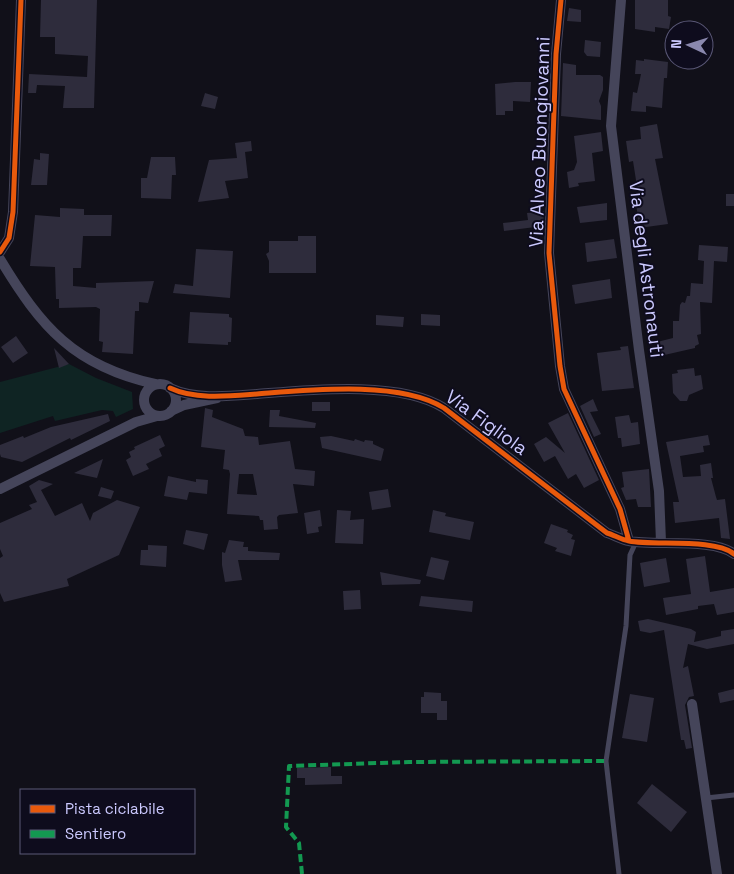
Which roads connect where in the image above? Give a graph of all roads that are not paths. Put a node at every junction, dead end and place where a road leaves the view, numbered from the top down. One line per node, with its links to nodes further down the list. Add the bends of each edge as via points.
1 (21, 0): 4 (street, via 13,212 9,238)
2 (561, 0): 15 (street, Via Alveo Buongiovanni, via 549,253 560,366 564,390)
3 (622, 0): 16 (street, Via degli Astronauti, via 611,126 659,491)
4 (0, 252)
5 (0, 258): 6 (street, via 28,305 50,329 79,354)
6 (132, 379): 7 (street); 10 (street)
7 (155, 384): 8 (street); 10 (street, via 150,387)
8 (170, 388): 9 (street, Via Figliola); 11 (street, via 176,397)
9 (218, 398): 11 (street, via 184,405); 15 (street, Via Figliola, via 330,390 402,392 424,398 474,430 607,533)
10 (145, 401): 12 (street); 13 (street)
11 (171, 412): 12 (street)
12 (157, 416): 13 (street)
13 (136, 422): 14 (street)
14 (0, 489)
15 (632, 541): 16 (street, Via Figliola); 21 (lane, via 626,626 606,761)
16 (661, 542): 17 (street, Via Figliola, via 710,547)
17 (734, 554)
18 (692, 704): 20 (street)
19 (734, 795): 20 (lane)
20 (706, 798): 22 (street)
21 (619, 874)
22 (717, 874)

